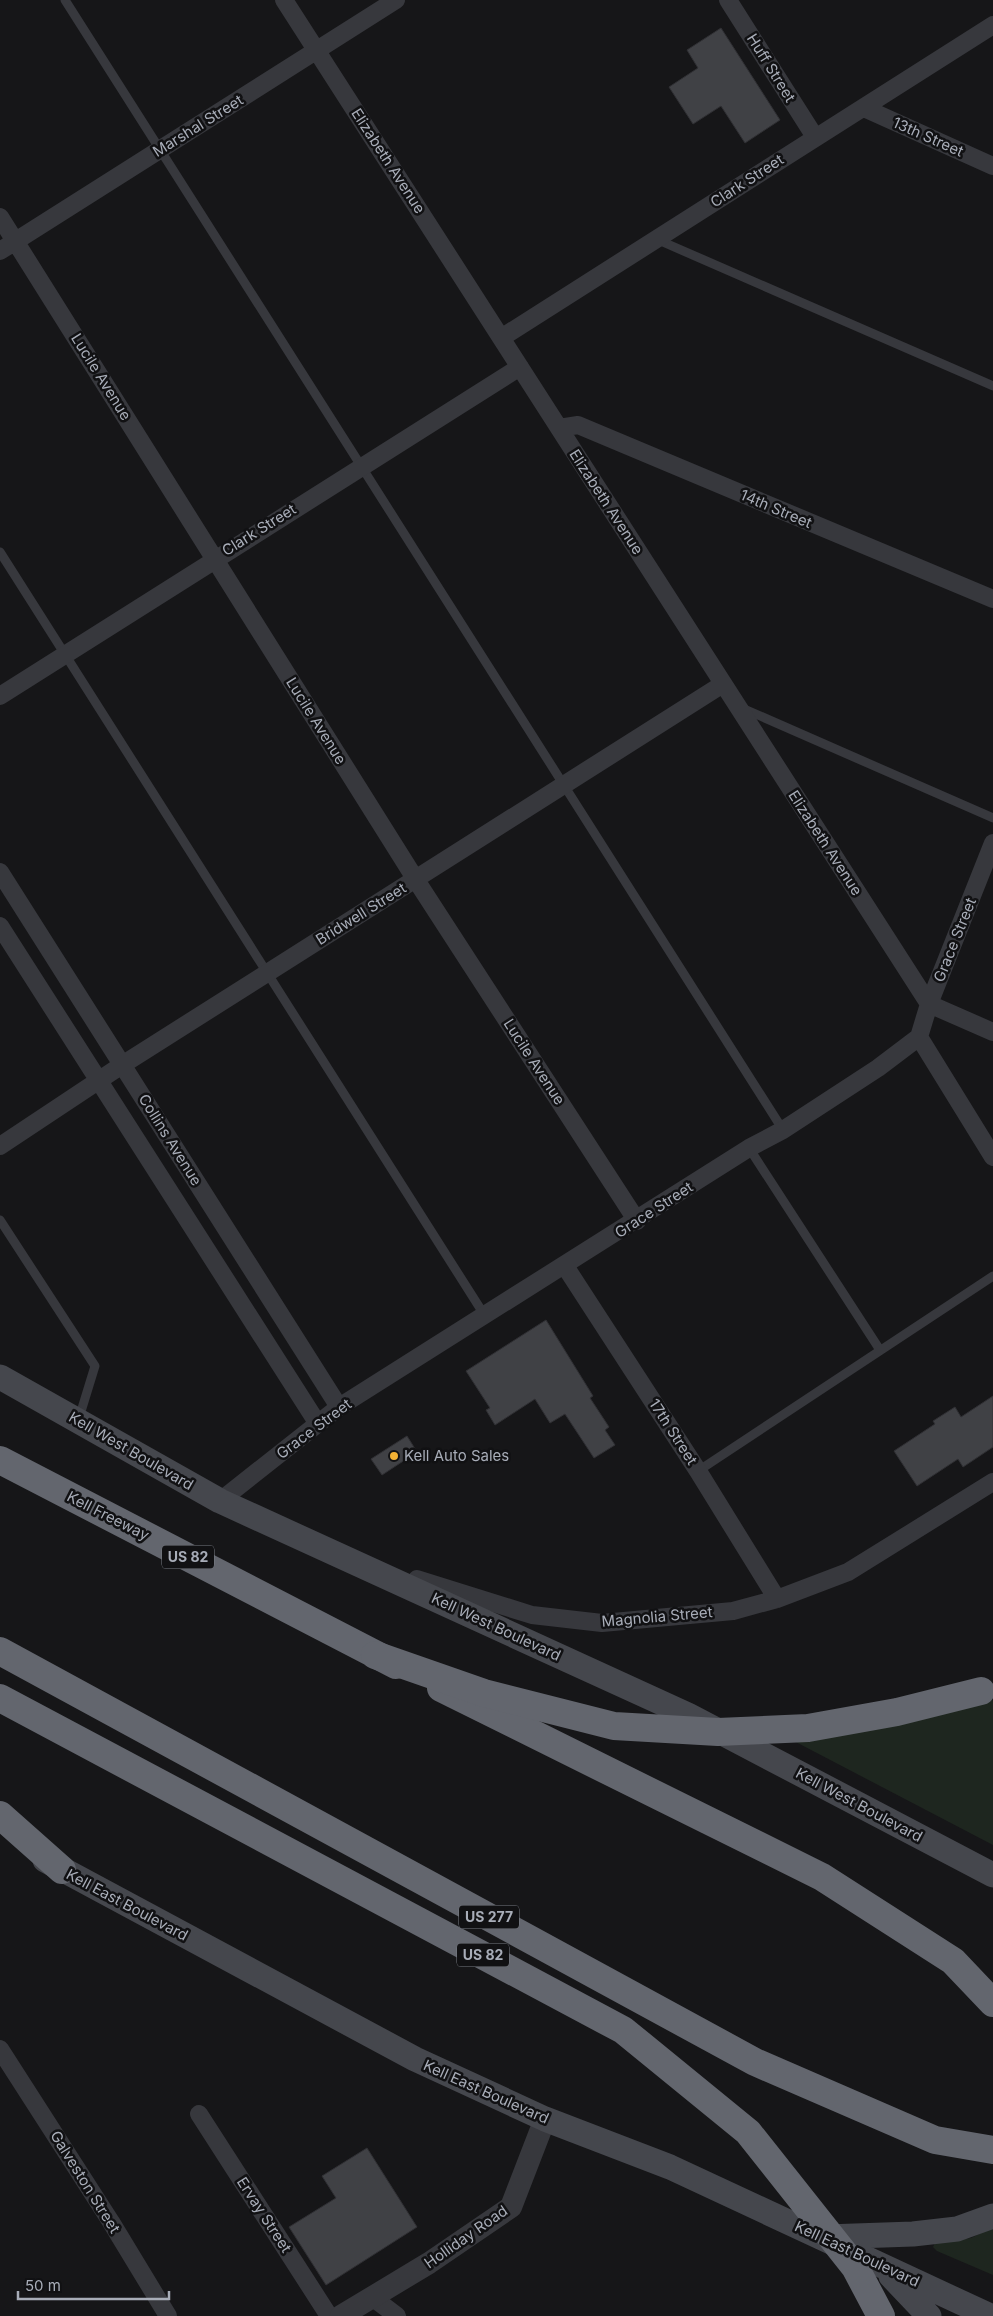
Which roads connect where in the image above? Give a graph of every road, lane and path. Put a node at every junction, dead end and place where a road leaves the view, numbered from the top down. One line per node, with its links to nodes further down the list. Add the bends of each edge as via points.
1 (65, 0): 9 (lane)
2 (284, 0): 6 (street, Elizabeth Avenue)
3 (396, 0): 6 (street, Marshal Street)
4 (728, 0): 8 (street, Huff Street)
5 (993, 25): 7 (street, Clark Street)
6 (316, 50): 9 (street, Marshal Street); 15 (street, Elizabeth Avenue)
7 (864, 108): 8 (street, Clark Street); 10 (street, 13th Street)
8 (815, 137): 12 (street, Clark Street)
9 (160, 150): 13 (street, Marshal Street); 19 (lane)
10 (993, 166)
11 (0, 217): 13 (street, Lucile Avenue)
12 (656, 238): 15 (street, Clark Street); 17 (lane)
13 (16, 241): 14 (street, Marshal Street); 21 (street, Lucile Avenue)
14 (0, 251)
15 (501, 338): 16 (street, Elizabeth Avenue)
16 (520, 367): 18 (street, Elizabeth Avenue); 19 (street, Clark Street)
17 (993, 386)
18 (559, 428): 22 (street, 14th Street, via 578,425); 24 (street, Elizabeth Avenue)
19 (362, 466): 21 (street, Clark Street); 27 (lane)
20 (0, 552): 23 (lane)
21 (214, 559): 23 (street, Clark Street); 31 (street, Lucile Avenue)
22 (993, 599)
23 (65, 654): 25 (street, Clark Street); 33 (lane)
24 (723, 684): 26 (street, Elizabeth Avenue); 27 (street, Bridwell Street)
25 (0, 696)
26 (737, 706): 28 (lane); 34 (street, Elizabeth Avenue)
27 (564, 785): 31 (street, Bridwell Street); 39 (lane)
28 (993, 818)
29 (993, 843): 34 (street, Grace Street)
30 (0, 872): 37 (street, Collins Avenue)
31 (416, 880): 33 (street, Bridwell Street); 44 (street, Lucile Avenue)
32 (0, 926): 38 (street, Collins Avenue)
33 (268, 973): 37 (street, Bridwell Street); 47 (lane)
34 (929, 1004): 35 (street); 36 (street, Grace Street)
35 (993, 1032)
36 (919, 1037): 39 (street, Grace Street); 42 (street)
37 (122, 1065): 38 (street, Bridwell Street); 50 (street, Collins Avenue)
38 (98, 1082): 40 (street, Bridwell Street); 52 (street, Collins Avenue)
39 (783, 1130): 41 (street, Grace Street)
40 (0, 1146)
41 (749, 1148): 44 (street, Grace Street); 48 (lane)
42 (993, 1157)
43 (0, 1220): 51 (lane, via 95,1366)
44 (637, 1221): 45 (street, Grace Street)
45 (565, 1266): 47 (street, Grace Street); 54 (street, 17th Street)
46 (993, 1276): 48 (lane)
47 (485, 1316): 50 (street, Grace Street)
48 (880, 1350): 54 (lane)
49 (0, 1377): 51 (main road, Kell West Boulevard)
50 (339, 1407): 52 (street, Grace Street)
51 (78, 1421): 56 (main road, Kell West Boulevard)
52 (318, 1424): 56 (street, Grace Street)
53 (0, 1460): 59 (highway, Kell Freeway / US 82)
54 (698, 1471): 57 (street, 17th Street)
55 (993, 1482): 57 (street, Magnolia Street, via 848,1572)
56 (220, 1501): 57 (street, Magnolia Street, via 438,1587 532,1615 602,1623 733,1611); 65 (main road, Kell West Boulevard, via 688,1715)
57 (777, 1599)
58 (0, 1651): 70 (highway, US 277, via 755,2062 935,2140)
59 (375, 1655): 60 (highway, bridge, via 484,1693 614,1726 718,1732 808,1728 897,1712); 66 (highway, US 82, bridge, via 822,1878 953,1961)
60 (987, 1688)
61 (0, 1698): 79 (highway, US 82, bridge, via 623,2030 748,2132 854,2267)
62 (0, 1815): 64 (highway)
63 (0, 1832): 64 (main road, Kell East Boulevard)
64 (62, 1870): 69 (main road, Kell East Boulevard, via 415,2059)
65 (990, 1874)
66 (993, 2003)
67 (0, 2049): 75 (street, Galveston Street)
68 (199, 2114): 76 (street, Ervay Street)
69 (545, 2118): 72 (main road, Kell East Boulevard, via 670,2167); 74 (street, Holliday Road, via 511,2207)
70 (993, 2150)
71 (993, 2216): 72 (main road, via 957,2229)
72 (821, 2238): 73 (main road, Kell East Boulevard)
73 (881, 2265): 80 (main road); 81 (main road, Kell East Boulevard)
74 (372, 2298): 77 (street, Holliday Road); 78 (street)
75 (168, 2316)
76 (329, 2316)
77 (341, 2316)
78 (397, 2316)
79 (881, 2316)
80 (929, 2316)
81 (990, 2316)

